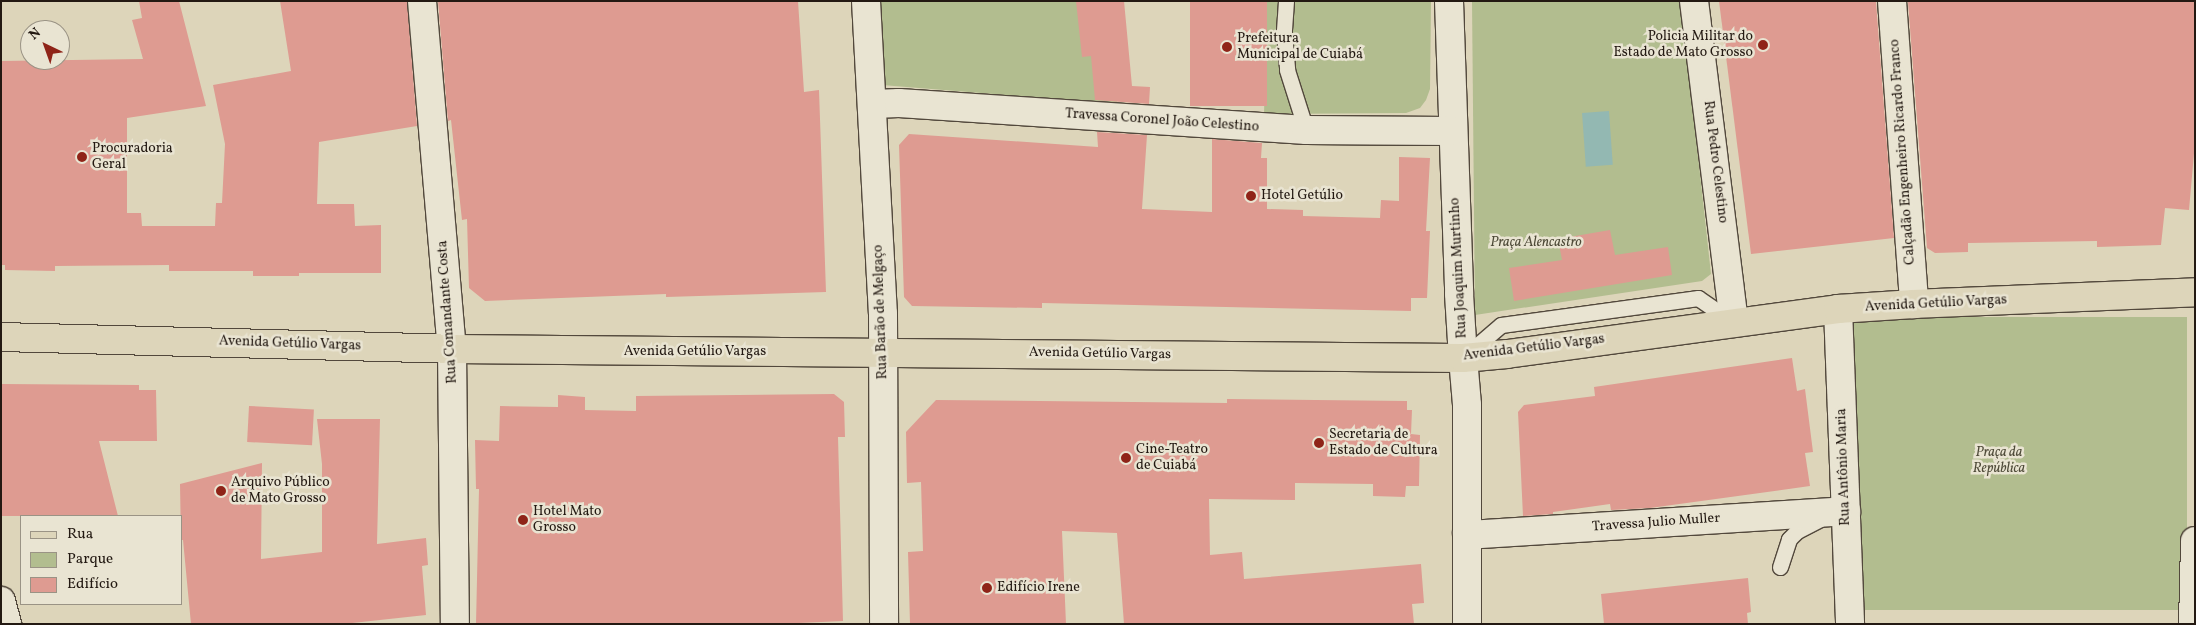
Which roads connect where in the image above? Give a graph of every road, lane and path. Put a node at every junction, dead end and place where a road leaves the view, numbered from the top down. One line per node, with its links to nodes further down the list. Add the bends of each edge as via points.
1 (422, 1): 15 (street, Rua Comandante Costa)
2 (866, 1): 7 (street, Rua Barão de Melgaço)
3 (1286, 1): 8 (lane, via 1287,70)
4 (1449, 1): 9 (street, Rua Joaquim Murtinho)
5 (1694, 1): 13 (street, Rua Pedro Celestino)
6 (1892, 1): 11 (street, Calçadão Engenheiro Ricardo Franco)
7 (873, 104): 8 (street, Travessa Coronel João Celestino); 16 (street, Rua Barão de Melgaço)
8 (1306, 130): 9 (street, Travessa Coronel João Celestino)
9 (1452, 130): 17 (street, Rua Joaquim Murtinho)
10 (2195, 292): 11 (main road, Avenida Getúlio Vargas)
11 (1914, 304): 12 (main road, Avenida Getúlio Vargas)
12 (1838, 309): 13 (main road, Avenida Getúlio Vargas); 18 (street, Rua Antônio Maria)
13 (1734, 323): 17 (main road, Avenida Getúlio Vargas)
14 (1, 337): 15 (main road, Avenida Getúlio Vargas)
15 (452, 350): 16 (main road, Avenida Getúlio Vargas); 24 (street, Rua Comandante Costa)
16 (884, 353): 17 (main road, Avenida Getúlio Vargas); 25 (street, Rua Barão de Melgaço)
17 (1463, 358): 19 (street, Rua Joaquim Murtinho)
18 (1846, 511): 19 (street, Travessa Julio Muller); 21 (lane, via 1797,531 1789,539); 27 (street, Rua Antônio Maria)
19 (1467, 535): 26 (street, Rua Joaquim Murtinho)
20 (2195, 541): 28 (street)
21 (1780, 567)
22 (1, 601): 23 (street)
23 (7, 624)
24 (455, 624)
25 (884, 624)
26 (1467, 624)
27 (1850, 624)
28 (2193, 624)

